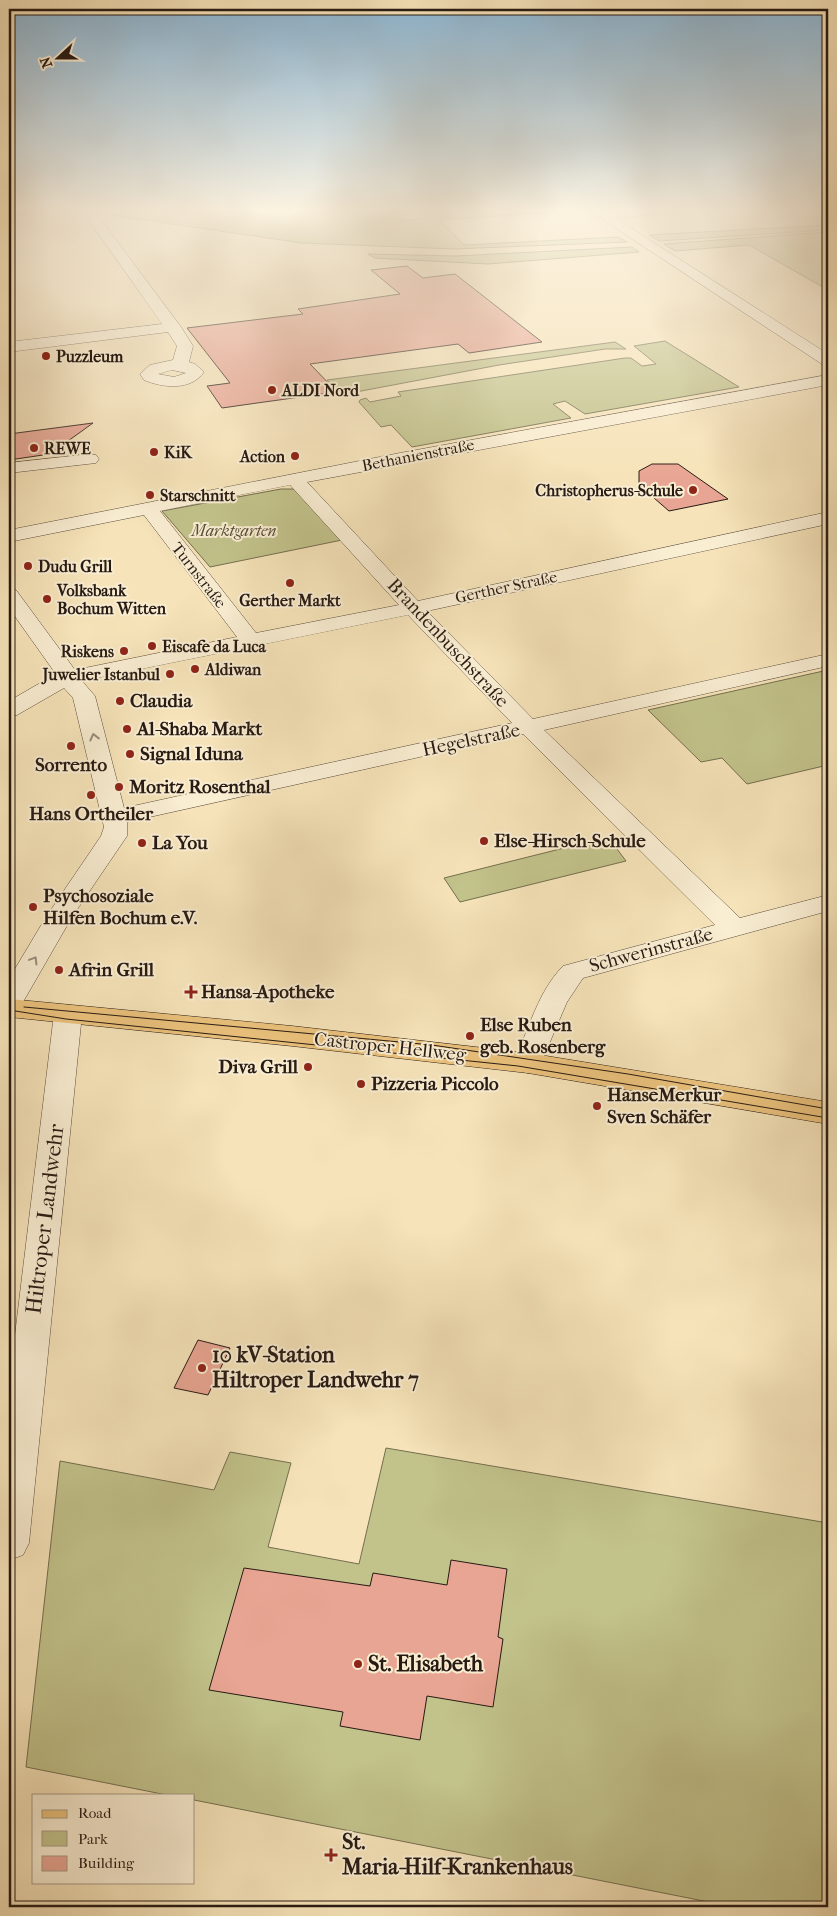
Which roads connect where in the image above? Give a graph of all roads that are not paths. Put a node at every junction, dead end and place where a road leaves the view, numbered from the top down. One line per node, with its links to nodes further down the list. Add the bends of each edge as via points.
1 (152, 298): 3 (street)
2 (730, 298): 5 (street)
3 (173, 327): 4 (street); 6 (street, via 185,346)
4 (9, 347)
5 (828, 362)
6 (180, 365)
7 (828, 380): 10 (street, Bethanienstraße)
8 (90, 459): 9 (street)
9 (9, 468)
10 (295, 480): 11 (street, Bethanienstraße); 15 (street, Brandenbuschstraße)
11 (148, 508): 13 (street, Bethanienstraße); 16 (street, Turnstraße)
12 (828, 518): 15 (street, Gerther Straße)
13 (9, 536)
14 (9, 594): 18 (street, via 64,670)
15 (413, 608): 16 (street, Gerther Straße); 20 (street, Brandenbuschstraße)
16 (250, 641): 18 (street, Gerther Straße)
17 (828, 660): 20 (street, Hegelstraße)
18 (66, 678): 19 (street, Gerther Straße); 21 (street, one-way to 18, via 84,696)
19 (9, 710)
20 (528, 727): 21 (street, Hegelstraße); 23 (street, Brandenbuschstraße)
21 (114, 818): 24 (street, one-way to 21, via 59,917 114,836)
22 (828, 903): 23 (street, Schwerinstraße)
23 (734, 928): 27 (street, Schwerinstraße, via 573,972 558,992)
24 (9, 1002)
25 (9, 1008): 26 (main road, Castroper Hellweg)
26 (68, 1014): 27 (main road, Castroper Hellweg); 29 (street, Hiltroper Landwehr)
27 (528, 1063): 28 (main road, Castroper Hellweg)
28 (828, 1113)
29 (9, 1543)

